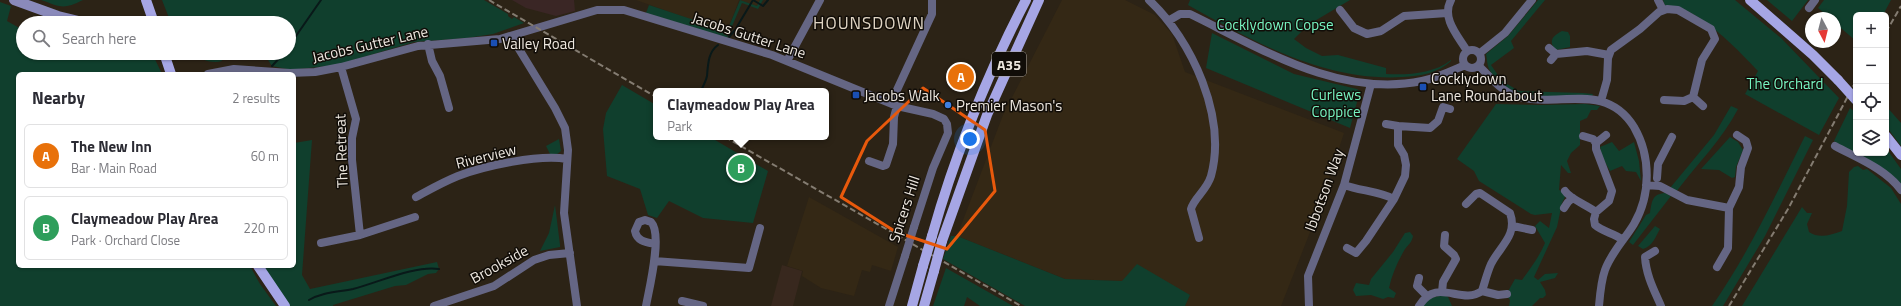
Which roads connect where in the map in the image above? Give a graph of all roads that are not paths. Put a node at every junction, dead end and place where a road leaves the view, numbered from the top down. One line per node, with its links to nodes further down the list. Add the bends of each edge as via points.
1 (14, 0): 17 (street)
2 (146, 0): 18 (main road)
3 (820, 0): 27 (street)
4 (932, 0): 40 (street, via 932,14)
5 (1026, 0): 100 (main road, A35, bridge, via 970,125 932,236)
6 (1039, 0): 101 (main road, A35, bridge, via 981,130 942,241)
7 (1149, 0): 19 (street)
8 (1451, 0): 16 (street)
9 (1532, 0): 24 (street, via 1505,33)
10 (1658, 0): 15 (street)
11 (1750, 0): 37 (main road, bridge, via 1813,55)
12 (1815, 0): 13 (street)
13 (1810, 8)
14 (1340, 10): 16 (street, via 1354,28 1368,34 1380,31 1404,16)
15 (1663, 10): 25 (street, via 1613,47); 36 (street, via 1678,10 1711,29 1714,34 1713,43 1701,62)
16 (1447, 13): 23 (street, via 1451,25)
17 (58, 16)
18 (152, 16)
19 (1168, 21): 35 (street, via 1180,14 1190,14 1297,66); 77 (street, via 1186,48 1206,91 1214,126 1215,143 1210,178 1191,209)
20 (511, 36): 21 (street, Jacobs Gutter Lane); 27 (street, Jacobs Gutter Lane, via 589,11 617,9 641,14); 56 (street, via 562,120 567,137)
21 (428, 44): 30 (street, Jacobs Gutter Lane); 42 (street)
22 (1549, 48): 25 (street, via 1554,57 1587,51)
23 (1467, 51): 24 (street, via 1475,50); 28 (street, via 1463,57)
24 (1480, 53): 29 (street, via 1482,58)
25 (1609, 55): 39 (street, via 1607,80)
26 (166, 60): 31 (main road)
27 (787, 61): 40 (street, Jacobs Gutter Lane)
28 (1465, 65): 29 (street, via 1472,68); 35 (street, via 1422,81)
29 (1479, 66): 39 (street, via 1498,85 1517,96)
30 (341, 67): 34 (street, Jacobs Gutter Lane); 75 (street, The Retreat, via 356,119 352,138 352,160)
31 (170, 72)
32 (218, 72): 33 (street, Jacobs Gutter Lane, via 234,69)
33 (268, 72)
34 (296, 74)
35 (1371, 84): 61 (street, Ibbotson Way)
36 (1694, 97): 38 (street, via 1679,102); 41 (street)
37 (1853, 97)
38 (1664, 100)
39 (1601, 101): 55 (street, via 1616,109 1632,124)
40 (894, 104): 44 (street, Jacobs Gutter Lane, via 940,116); 58 (street, via 893,144 886,165)
41 (1702, 106)
42 (449, 108)
43 (1450, 110): 46 (street, via 1443,107 1438,121 1430,128)
44 (946, 122): 99 (street, Spicers Hill, bridge, via 948,133 935,164)
45 (1386, 124): 46 (street)
46 (1398, 126): 66 (street, via 1398,144 1406,166 1402,184)
47 (1606, 135): 52 (street)
48 (1737, 135): 69 (street, via 1746,142 1748,148 1741,167 1739,187)
49 (1583, 136): 52 (street, via 1593,139)
50 (1672, 137): 57 (street)
51 (1889, 140): 54 (main road)
52 (1596, 143): 70 (street, via 1597,157 1612,192 1609,201)
53 (1835, 146): 62 (street, via 1880,171)
54 (1901, 156)
55 (1645, 157): 57 (street); 60 (street)
56 (567, 159): 64 (street, Riverview, via 546,157 482,169 449,180); 83 (street, via 563,208)
57 (1661, 159): 59 (street)
58 (869, 161)
59 (1657, 178)
60 (1646, 185): 69 (street, via 1660,186 1687,200); 78 (street, via 1643,204)
61 (1344, 186): 66 (street, via 1360,191 1378,192); 102 (street, Ibbotson Way, via 1311,266 1307,284)
62 (1901, 190)
63 (1565, 191): 65 (street)
64 (416, 197)
65 (1573, 198): 68 (street); 70 (street)
66 (1394, 199): 81 (street, via 1356,253)
67 (1466, 204): 72 (street, via 1476,194 1483,194 1510,213)
68 (1564, 208)
69 (1729, 208): 85 (street, via 1728,248)
70 (1596, 212): 78 (street, via 1595,225)
71 (415, 217): 75 (street)
72 (1513, 226): 74 (street); 88 (street, via 1492,262)
73 (760, 228): 84 (street, via 749,268)
74 (1532, 230)
75 (360, 235): 79 (street)
76 (1445, 235): 89 (street, via 1441,249 1454,255 1456,259 1443,282)
77 (1199, 238)
78 (1623, 240): 104 (street, via 1605,270)
79 (321, 243)
80 (655, 244): 84 (street)
81 (1347, 248)
82 (1655, 252): 105 (street, via 1643,257 1647,273)
83 (570, 253): 93 (street, Brookside, via 549,255 534,260 494,286); 96 (street)
84 (654, 261): 97 (street)
85 (1717, 267)
86 (259, 268): 94 (main road)
87 (1418, 278): 91 (street, via 1417,286)
88 (1482, 291): 89 (street, via 1462,296); 90 (street, via 1498,295)
89 (1442, 292): 91 (street)
90 (1507, 294)
91 (1427, 296): 103 (street)
92 (682, 301): 98 (street)
93 (444, 305): 95 (street, Brookside)
94 (285, 306)
95 (434, 306)
96 (577, 306)
97 (646, 306)
98 (703, 306)
99 (889, 306)
100 (912, 306)
101 (924, 306)
102 (1309, 306)
103 (1419, 306)
104 (1599, 306)
105 (1662, 306)

